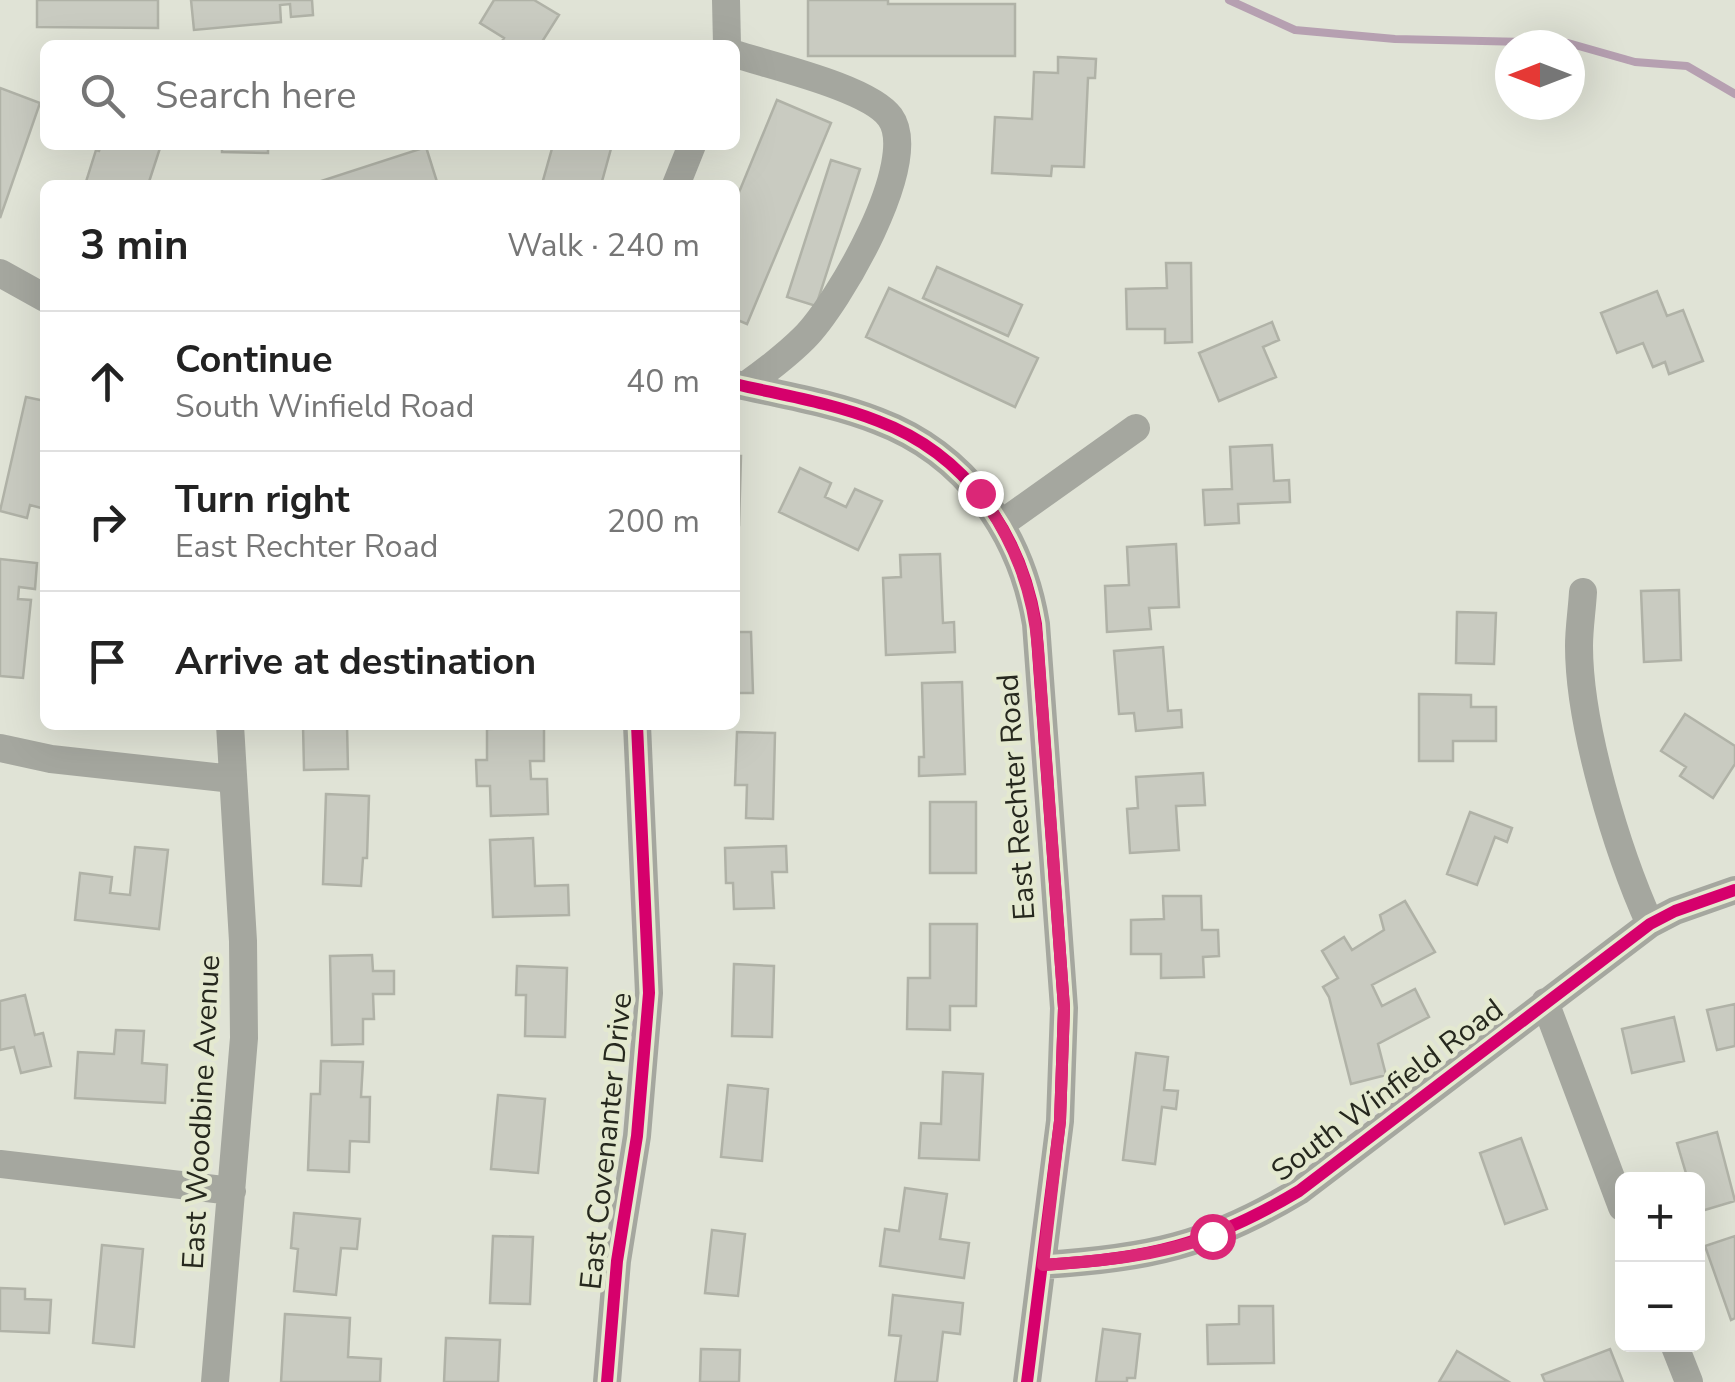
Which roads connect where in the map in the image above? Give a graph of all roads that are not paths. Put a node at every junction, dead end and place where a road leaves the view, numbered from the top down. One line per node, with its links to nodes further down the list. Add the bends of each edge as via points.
1 (726, 0): 2 (street)
2 (727, 40)
3 (740, 56): 8 (street, via 870,98 892,119 898,148 888,195 850,272 808,335)
4 (690, 150): 5 (street)
5 (678, 180)
6 (0, 273): 7 (street)
7 (40, 295)
8 (740, 385): 10 (street, East Rechter Road, via 910,435 966,478)
9 (1136, 428): 10 (street)
10 (1001, 524): 22 (street, East Rechter Road, via 1022,566 1036,624 1064,1008 1060,1121)
11 (1583, 592): 17 (street, via 1582,692 1612,818)
12 (230, 730): 15 (street, East Woodbine Avenue)
13 (637, 730): 25 (street, East Covenanter Drive, via 649,993)
14 (0, 748): 15 (street)
15 (233, 779): 21 (street, East Woodbine Avenue, via 244,1038)
16 (1735, 890): 17 (street, South Winfield Road)
17 (1650, 924): 18 (street, South Winfield Road)
18 (1545, 1002): 20 (street); 22 (street, South Winfield Road, via 1300,1191 1256,1216 1185,1246)
19 (0, 1164): 21 (street)
20 (1615, 1187)
21 (232, 1191): 24 (street, East Woodbine Avenue)
22 (1043, 1265): 26 (street, East Rechter Road)
23 (1677, 1352): 27 (street)
24 (215, 1382)
25 (607, 1382)
26 (1027, 1382)
27 (1688, 1382)

